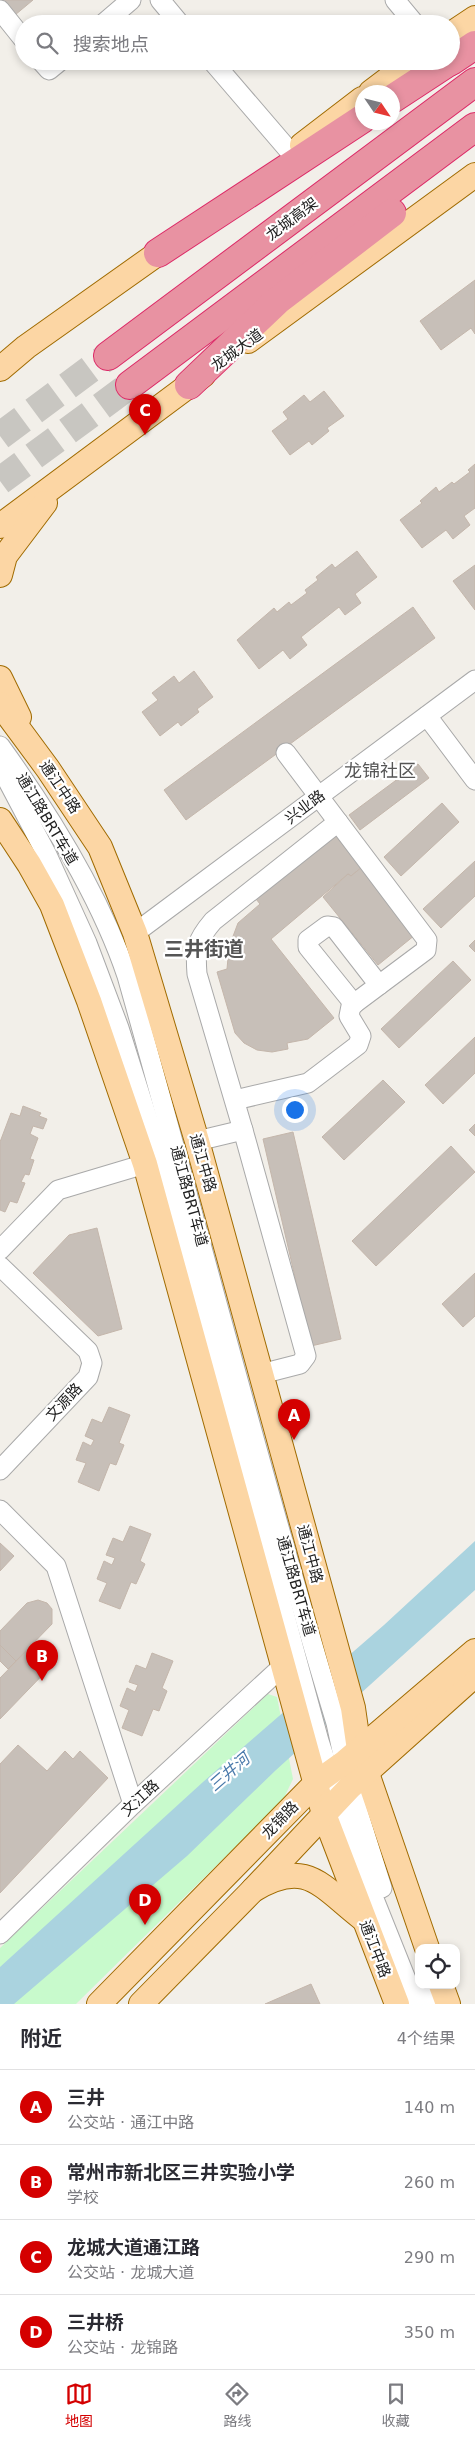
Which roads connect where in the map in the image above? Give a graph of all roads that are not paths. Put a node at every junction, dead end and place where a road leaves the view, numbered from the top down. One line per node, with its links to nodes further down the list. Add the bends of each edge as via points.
1 (131, 0): 5 (street)
2 (160, 0): 6 (street)
3 (395, 0): 7 (street)
4 (0, 10): 10 (street)
5 (114, 15)
6 (172, 15)
7 (408, 15)
8 (475, 18): 9 (main road)
9 (460, 28)
10 (15, 29)
11 (475, 45): 12 (highway)
12 (460, 55)
13 (220, 70): 23 (street)
14 (400, 70): 17 (main road)
15 (437, 70): 18 (highway)
16 (475, 82): 27 (highway, 龙城高架)
17 (380, 85)
18 (400, 94)
19 (355, 104): 23 (main road)
20 (355, 124): 25 (highway)
21 (475, 127): 30 (highway)
22 (475, 149): 31 (highway, via 277,301)
23 (291, 153): 25 (main road)
24 (475, 175): 31 (main road, 龙城大道)
25 (158, 253): 26 (main road)
26 (26, 347): 28 (main road); 29 (main road)
27 (108, 356)
28 (0, 364)
29 (0, 369)
30 (130, 385)
31 (189, 385): 32 (main road, 龙城大道)
32 (64, 479): 33 (main road, 龙城大道); 34 (main road, via 5,556)
33 (0, 526)
34 (0, 575)
35 (0, 678): 42 (main road)
36 (475, 680): 38 (street, 兴业路)
37 (0, 704): 42 (main road, 通江中路)
38 (427, 716): 43 (street); 44 (street, 兴业路)
39 (0, 746): 63 (street, 通江路BRT车道, via 31,788 72,858 118,950 320,1670)
40 (286, 753): 44 (street)
41 (0, 766): 62 (street, 通江路BRT车道, via 47,855 87,943 119,1028 160,1158)
42 (48, 769): 47 (main road, 通江中路, via 100,847)
43 (475, 780)
44 (319, 796): 46 (street); 47 (street, 兴业路)
45 (0, 820): 53 (main road, via 52,905 89,1000)
46 (338, 822): 48 (street, via 427,940 426,950); 50 (street, via 213,921 200,936 197,974)
47 (134, 933): 52 (main road, 通江中路)
48 (379, 985): 49 (street); 49 (street, via 334,927 327,926 308,940 308,948)
49 (354, 1004): 50 (street, via 348,1016 361,1036 358,1045 308,1082)
50 (235, 1100): 51 (street)
51 (243, 1130): 52 (street); 56 (street, via 306,1356 300,1364)
52 (197, 1141): 56 (main road, 通江中路)
53 (145, 1164): 54 (street, via 58,1190); 60 (main road)
54 (0, 1250)
55 (0, 1266): 57 (street, 文源路, via 88,1351 92,1363 88,1376)
56 (261, 1374): 63 (main road, 通江中路, via 337,1653)
57 (0, 1470)
58 (0, 1510): 66 (street, via 56,1566)
59 (475, 1651): 64 (main road, 龙锦路)
60 (284, 1665): 62 (main road); 66 (street, 文江路)
61 (475, 1675): 64 (main road, 龙锦路)
62 (297, 1688): 64 (main road, via 314,1746)
63 (344, 1715): 64 (main road)
64 (343, 1768): 65 (main road, 龙锦路); 65 (main road); 70 (main road); 75 (main road, 龙锦路)
65 (337, 1800): 67 (main road, 龙锦路); 68 (main road, 通江中路, via 353,1894); 71 (street); 77 (street)
66 (133, 1804): 69 (street, 文江路)
67 (253, 1890): 68 (main road, via 273,1878 290,1874 307,1876); 74 (main road)
68 (364, 1919): 76 (main road, 通江中路)
69 (0, 1934)
70 (424, 1944)
71 (415, 1968)
72 (425, 1989): 78 (street)
73 (442, 1989): 79 (main road)
74 (151, 2001)
75 (99, 2004)
76 (397, 2004)
77 (416, 2004)
78 (431, 2004)
79 (448, 2004)

